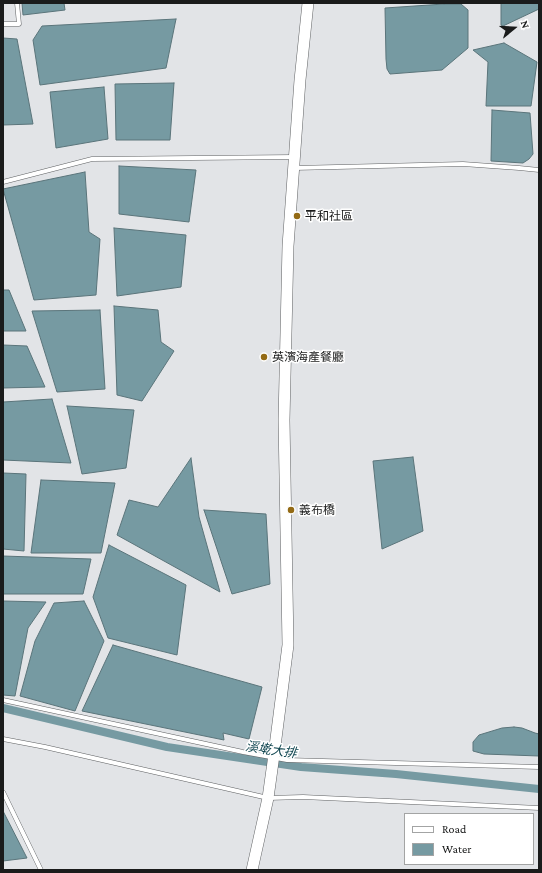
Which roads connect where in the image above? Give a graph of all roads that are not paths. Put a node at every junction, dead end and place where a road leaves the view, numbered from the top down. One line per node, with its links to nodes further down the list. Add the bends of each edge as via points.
1 (17, 3): 3 (lane, via 19,24)
2 (308, 3): 4 (main road)
3 (3, 24)
4 (294, 157): 5 (main road); 7 (lane, via 92,160)
5 (293, 168): 6 (lane, via 463,164); 10 (main road, via 288,246 284,420 288,645)
6 (539, 170)
7 (3, 182)
8 (3, 700): 10 (lane)
9 (3, 739): 13 (lane)
10 (274, 760): 11 (lane); 13 (main road)
11 (539, 767)
12 (3, 792): 15 (lane)
13 (268, 796): 14 (lane); 16 (main road)
14 (539, 808)
15 (40, 870)
16 (252, 870)

